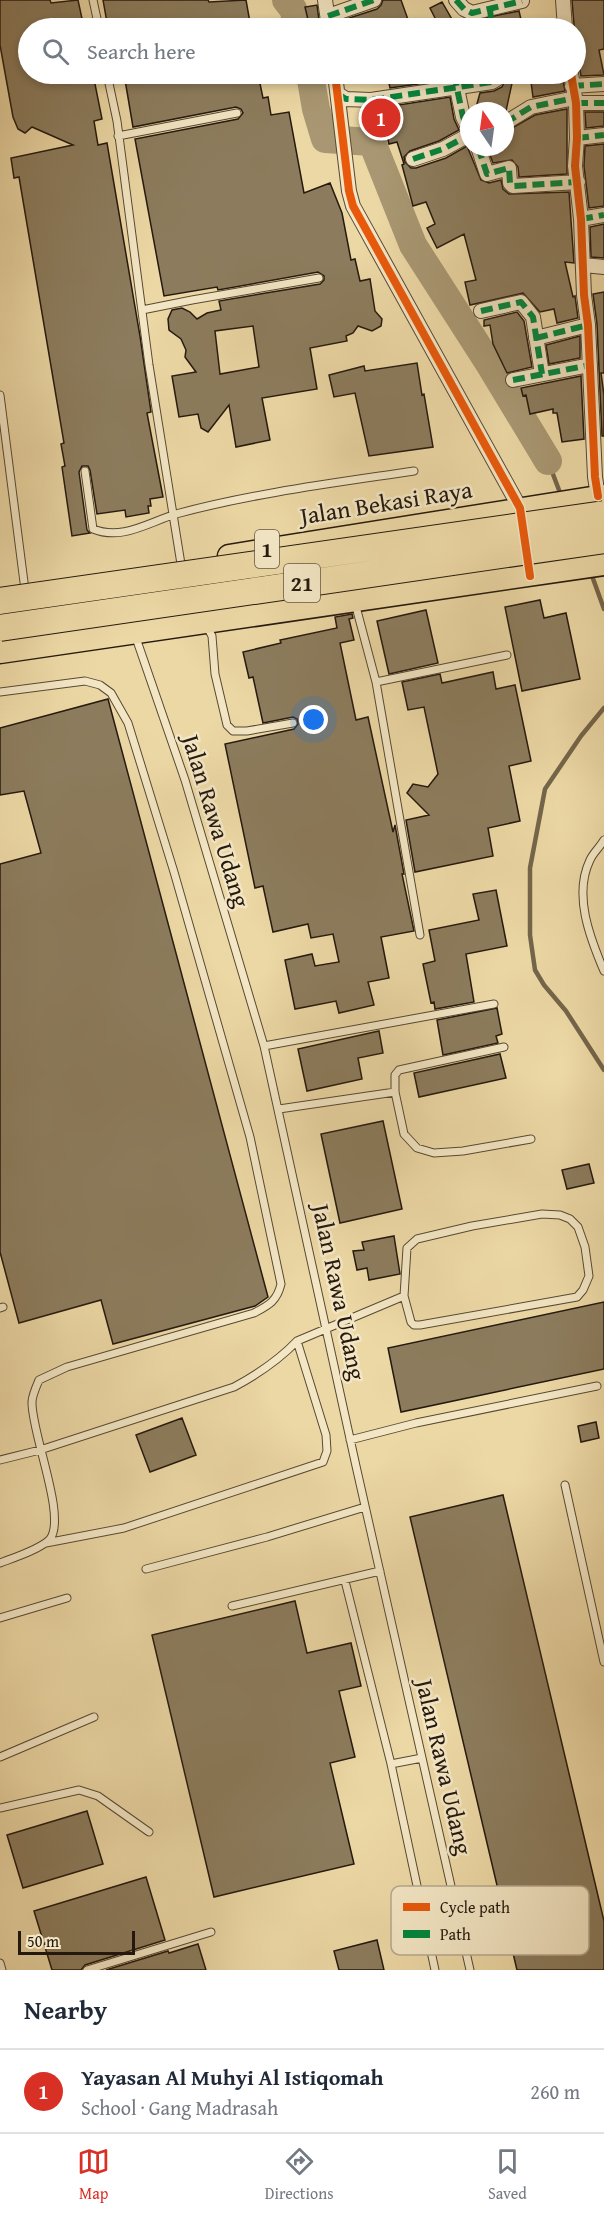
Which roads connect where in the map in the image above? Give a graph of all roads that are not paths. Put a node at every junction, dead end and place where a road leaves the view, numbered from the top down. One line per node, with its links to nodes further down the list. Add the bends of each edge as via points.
1 (93, 0): 7 (lane)
2 (325, 0): 8 (street)
3 (374, 0): 9 (street)
4 (456, 0): 6 (street, via 472,13)
5 (562, 0): 10 (street)
6 (522, 1)
7 (97, 18)
8 (327, 18)
9 (336, 18)
10 (564, 18)
11 (109, 84): 23 (lane)
12 (337, 84): 17 (street)
13 (437, 84): 17 (street, via 358,101)
14 (456, 84): 18 (street)
15 (604, 84): 16 (street)
16 (574, 90): 19 (street); 21 (street, via 531,106); 24 (street)
17 (339, 99): 46 (street, via 353,206)
18 (460, 103)
19 (604, 103)
20 (237, 113): 23 (lane)
21 (514, 117)
22 (604, 135): 24 (street)
23 (118, 136): 34 (lane)
24 (577, 138): 28 (street)
25 (460, 140): 27 (street)
26 (481, 156): 28 (street, via 487,174 509,168 513,186)
27 (413, 159)
28 (578, 182): 30 (street)
29 (604, 215): 30 (street)
30 (581, 219): 31 (street)
31 (584, 265): 32 (street); 36 (street)
32 (604, 267)
33 (319, 278): 34 (lane)
34 (142, 310): 47 (lane)
35 (481, 311): 37 (street, via 521,302 533,317)
36 (588, 325): 37 (street); 38 (street)
37 (536, 338): 39 (street)
38 (590, 365): 39 (street); 42 (street)
39 (542, 374): 40 (street)
40 (513, 380)
41 (0, 395): 52 (lane)
42 (599, 436): 45 (street, via 595,477)
43 (85, 471): 47 (lane, via 93,529 114,534 129,532)
44 (414, 471): 47 (lane, via 237,499)
45 (599, 501): 46 (highway, Jalan Bekasi Raya / 1); 55 (highway, 21, bridge)
46 (527, 507): 49 (highway, Jalan Bekasi Raya / 1); 51 (street)
47 (173, 515): 49 (lane)
48 (604, 540): 57 (highway, 21, bridge)
49 (181, 564): 52 (highway, Jalan Bekasi Raya / 1)
50 (602, 565): 51 (highway)
51 (538, 575): 54 (highway)
52 (26, 590): 53 (highway, Jalan Bekasi Raya / 1)
53 (0, 594)
54 (354, 600): 56 (highway); 61 (lane)
55 (0, 601)
56 (205, 623): 58 (highway); 63 (lane, via 212,636 214,674 227,725 233,731 247,731)
57 (0, 628)
58 (135, 633): 59 (highway); 68 (lane, Jalan Rawa Udang, via 185,780)
59 (0, 652)
60 (507, 655): 61 (lane)
61 (376, 682): 65 (lane)
62 (0, 692): 78 (lane, via 85,681 111,693 128,723 246,1125 281,1284 273,1303 254,1313 67,1367 39,1380 31,1401)
63 (293, 723)
64 (604, 840): 66 (lane, via 590,860 584,885 584,912)
65 (420, 935)
66 (604, 971)
67 (494, 1004): 68 (lane)
68 (264, 1046): 71 (lane, Jalan Rawa Udang)
69 (504, 1047): 70 (lane, via 399,1070 395,1075)
70 (395, 1092): 71 (lane); 72 (lane, via 404,1134 417,1148 434,1153)
71 (279, 1109): 74 (lane, Jalan Rawa Udang)
72 (531, 1139)
73 (404, 1296): 73 (lane, via 407,1248 417,1239 551,1214 570,1219 578,1227 585,1246 589,1276 577,1297 414,1325); 74 (lane)
74 (327, 1327): 75 (lane); 77 (lane, Jalan Rawa Udang)
75 (297, 1341): 78 (lane, via 279,1360 234,1388); 82 (lane, via 327,1435 323,1462 124,1528)
76 (597, 1386): 77 (lane)
77 (350, 1440): 81 (lane, Jalan Rawa Udang)
78 (40, 1450): 79 (lane); 82 (lane, via 54,1505 51,1538)
79 (0, 1460)
80 (565, 1485): 90 (lane)
81 (365, 1507): 84 (lane); 85 (lane, Jalan Rawa Udang)
82 (44, 1543): 83 (lane)
83 (0, 1563)
84 (146, 1569)
85 (380, 1571): 86 (lane); 93 (lane, Jalan Rawa Udang)
86 (345, 1581): 88 (lane); 94 (lane)
87 (67, 1598): 89 (lane)
88 (232, 1606)
89 (0, 1618)
90 (604, 1662)
91 (94, 1717): 92 (lane)
92 (0, 1757)
93 (422, 1758): 94 (lane); 98 (lane, Jalan Rawa Udang)
94 (391, 1764): 97 (lane)
95 (0, 1808): 96 (lane, via 79,1790 98,1796)
96 (149, 1832)
97 (417, 1886)
98 (451, 1886)
99 (212, 1932): 104 (lane)
100 (432, 1955): 105 (lane)
101 (467, 1955): 106 (lane, Jalan Rawa Udang)
102 (0, 1963): 103 (lane)
103 (2, 1970)
104 (87, 1970)
105 (435, 1970)
106 (470, 1970)

